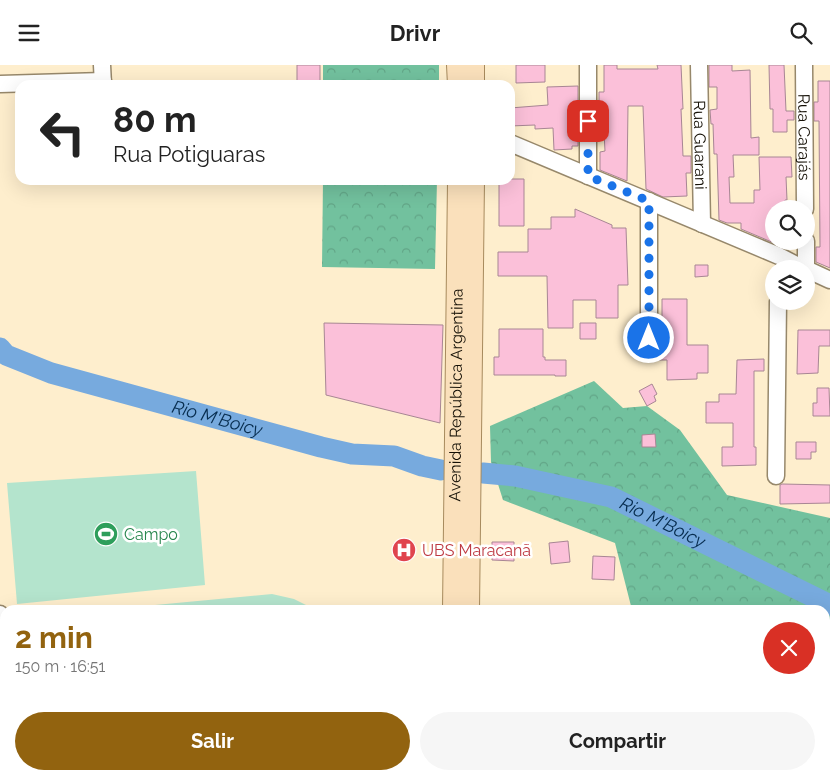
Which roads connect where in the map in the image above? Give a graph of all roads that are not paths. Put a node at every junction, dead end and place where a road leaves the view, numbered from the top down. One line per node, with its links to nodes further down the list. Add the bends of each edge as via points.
1 (457, 65): 8 (main road)
2 (474, 65): 9 (main road)
3 (588, 65): 13 (street)
4 (699, 65): 18 (street, Rua Guarani)
5 (804, 65): 16 (street, Rua Carajás)
6 (103, 77): 7 (street)
7 (59, 80)
8 (458, 80)
9 (474, 80)
10 (15, 83): 11 (street)
11 (0, 84)
12 (515, 145): 13 (street)
13 (588, 176): 17 (street)
14 (458, 185): 25 (main road, Avenida República Argentina)
15 (474, 185): 26 (main road, Avenida República Argentina)
16 (806, 200)
17 (649, 201): 18 (street); 23 (street)
18 (702, 224): 19 (street)
19 (772, 260)
20 (815, 273): 21 (street)
21 (830, 280)
22 (778, 310): 24 (street)
23 (649, 338)
24 (776, 477)
25 (452, 605)
26 (468, 605)

